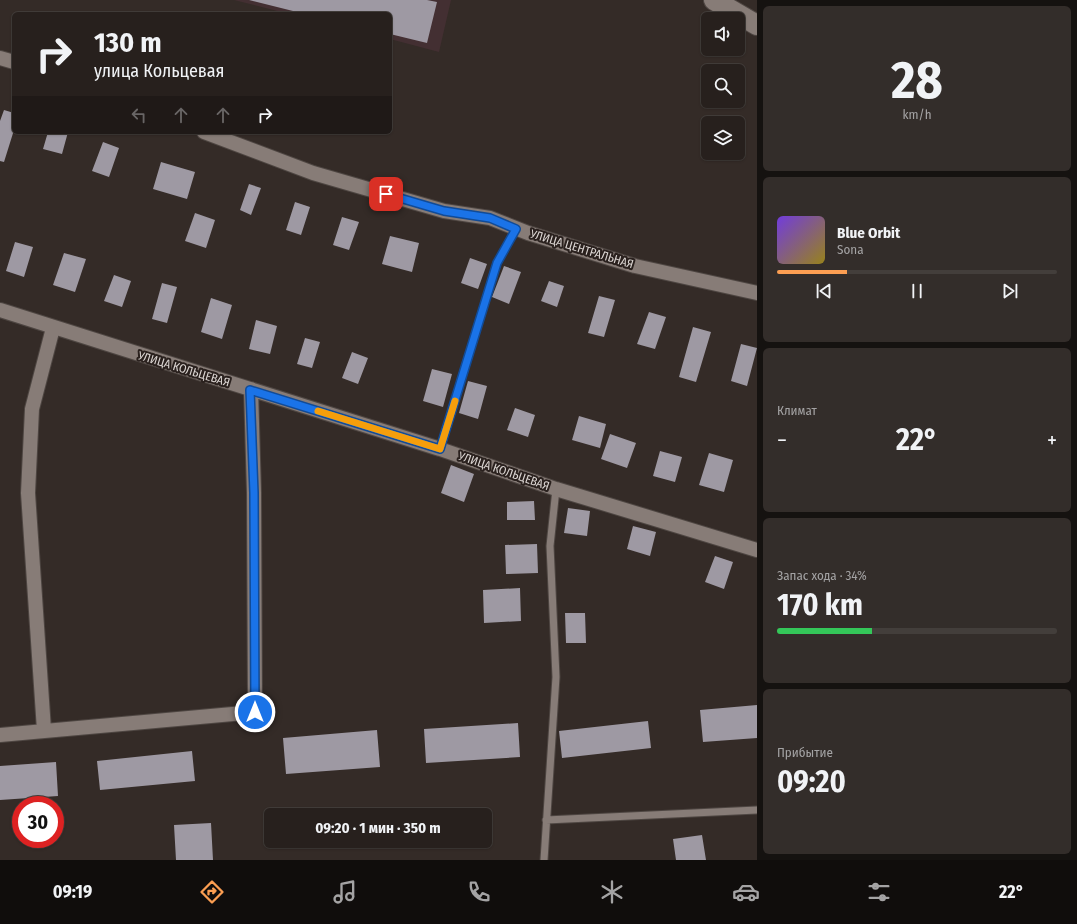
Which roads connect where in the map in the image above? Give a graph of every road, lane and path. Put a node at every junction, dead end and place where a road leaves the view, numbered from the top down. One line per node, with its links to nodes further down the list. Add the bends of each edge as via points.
1 (714, 0): 2 (main road)
2 (757, 25)
3 (0, 58): 4 (street)
4 (12, 61)
5 (209, 134): 6 (street, УЛИЦА ЦЕНТРАЛЬНАЯ, via 313,173 444,211 490,218)
6 (516, 229): 7 (street, УЛИЦА ЦЕНТРАЛЬНАЯ, via 635,266); 11 (lane, via 497,263)
7 (757, 293)
8 (0, 310): 9 (street, УЛИЦА КОЛЬЦЕВАЯ)
9 (53, 328): 10 (street, УЛИЦА КОЛЬЦЕВАЯ); 14 (street, via 32,409 28,493)
10 (250, 390): 11 (street, УЛИЦА КОЛЬЦЕВАЯ); 14 (street, via 254,493 255,712)
11 (440, 449): 12 (street, УЛИЦА КОЛЬЦЕВАЯ)
12 (556, 489): 13 (street, УЛИЦА КОЛЬЦЕВАЯ); 17 (lane, via 550,546 556,677)
13 (757, 550)
14 (44, 730): 15 (street)
15 (0, 735)
16 (757, 810): 17 (lane)
17 (546, 820): 18 (lane)
18 (544, 860)

